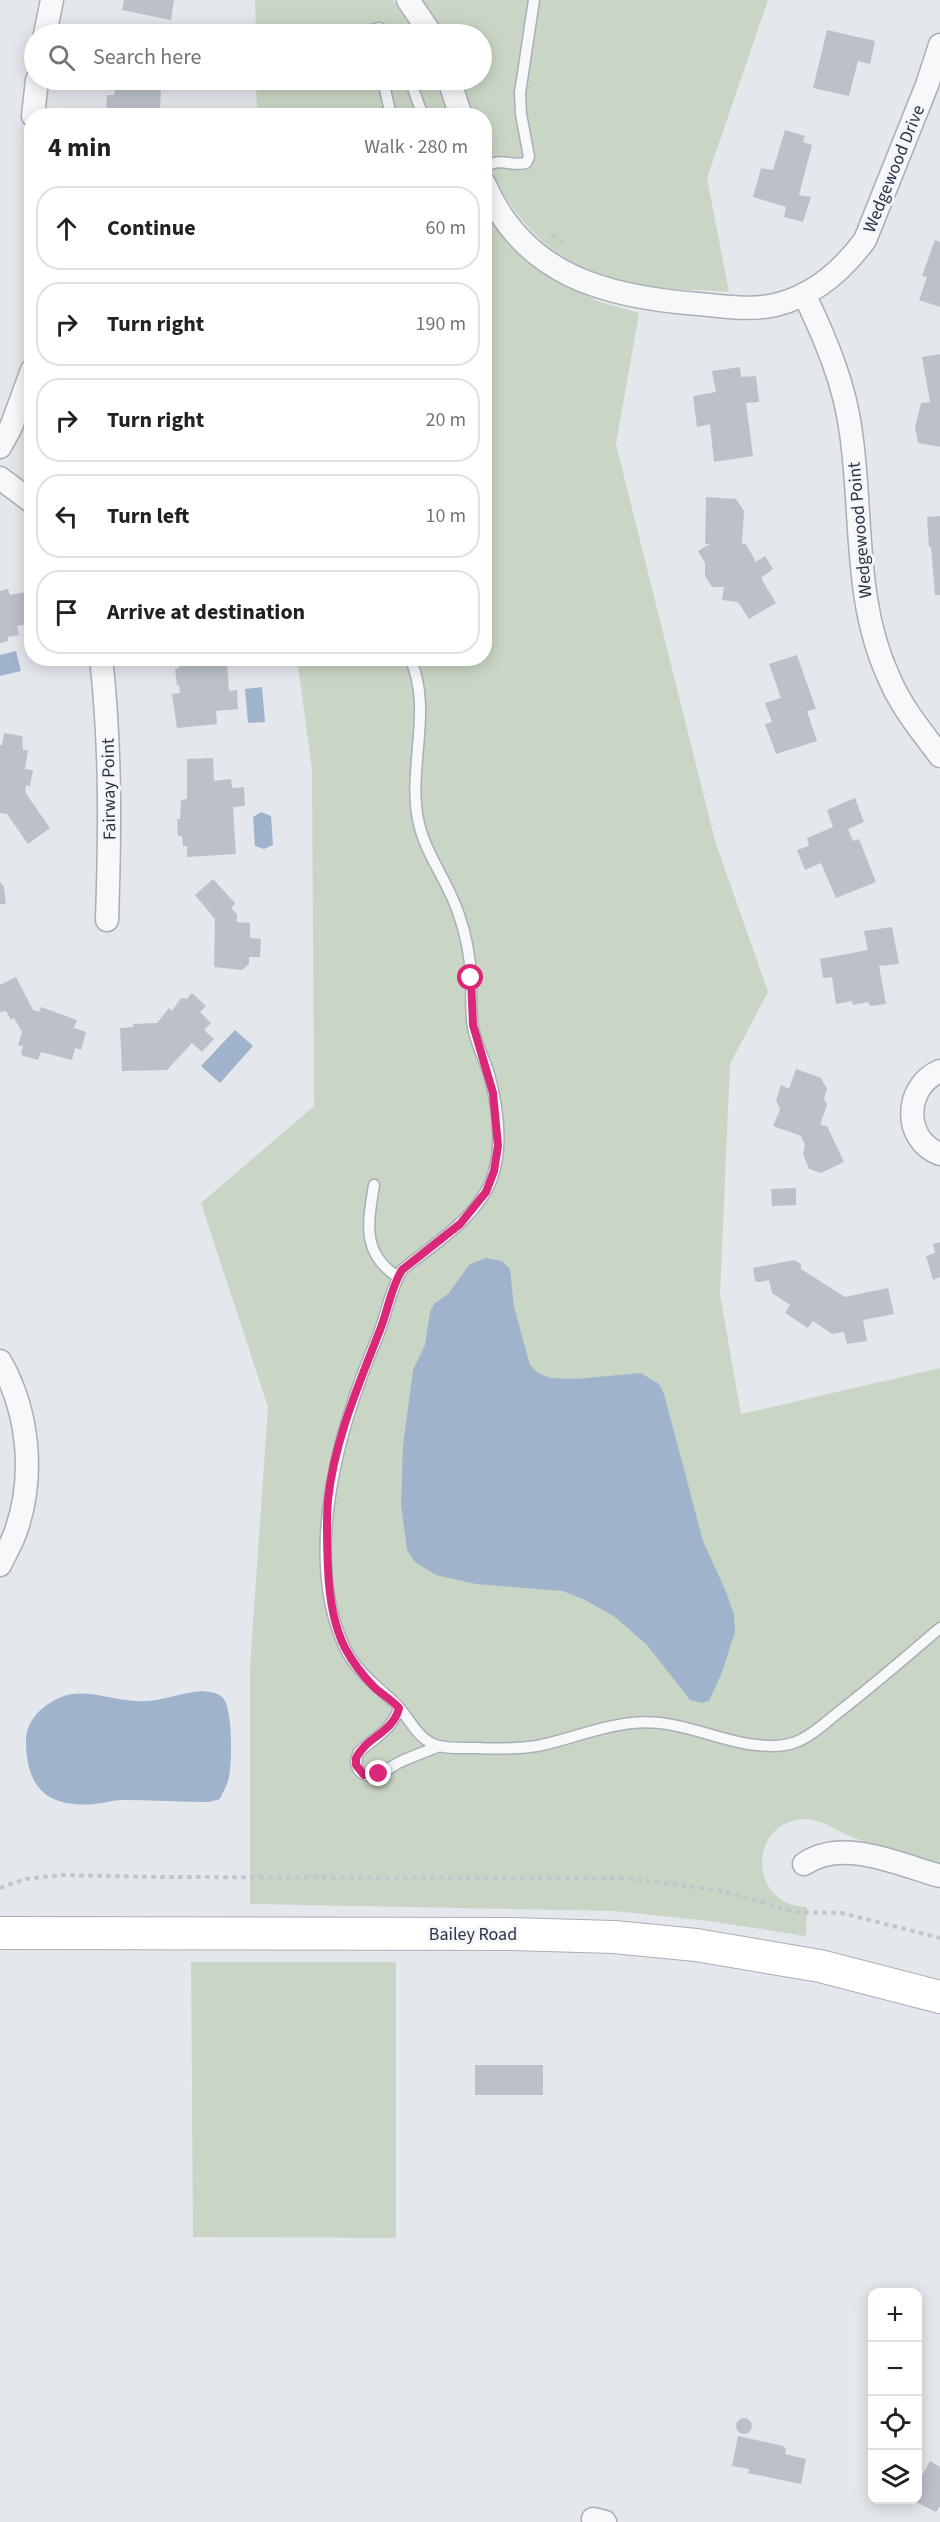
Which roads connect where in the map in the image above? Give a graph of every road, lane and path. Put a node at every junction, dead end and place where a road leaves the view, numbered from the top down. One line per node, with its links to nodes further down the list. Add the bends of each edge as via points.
1 (52, 0): 4 (street)
2 (408, 0): 5 (street)
3 (534, 0): 16 (lane, via 520,93 529,157 520,165)
4 (47, 24)
5 (424, 24)
6 (940, 45): 21 (street, Wedgewood Drive, via 865,240 830,280)
7 (36, 90): 11 (street)
8 (385, 90): 12 (lane)
9 (414, 90): 13 (lane)
10 (452, 90): 14 (street)
11 (34, 108)
12 (389, 108)
13 (420, 108)
14 (458, 108)
15 (492, 153): 16 (path)
16 (495, 161): 17 (lane)
17 (492, 162)
18 (492, 199): 21 (street, Wedgewood Drive, via 515,232 554,267 602,289 665,302 755,308)
19 (548, 232): 20 (path)
20 (575, 251)
21 (804, 294): 28 (street, Wedgewood Point, via 835,366 851,432 860,560 865,600 877,642 889,680)
22 (24, 392): 23 (street)
23 (0, 447)
24 (0, 478): 25 (street)
25 (24, 496)
26 (102, 666): 29 (street, Fairway Point, via 110,782)
27 (414, 666): 33 (lane, via 421,696 415,803 427,849 458,913 468,948 473,1025 493,1093 498,1146 494,1171 476,1206)
28 (940, 756)
29 (107, 920)
30 (940, 1071): 31 (street, via 921,1085 913,1100 912,1114 923,1144)
31 (940, 1154)
32 (374, 1185): 33 (lane, via 370,1242 381,1263)
33 (398, 1277): 37 (lane, via 360,1376 339,1446 328,1498 327,1545 329,1595 345,1647 374,1687)
34 (0, 1361): 35 (street, via 19,1405 27,1465 16,1532)
35 (0, 1565)
36 (940, 1628): 38 (lane, via 830,1719 788,1745 746,1744 651,1721 512,1749)
37 (399, 1708): 38 (lane, via 420,1736); 38 (lane, via 388,1729 359,1752 359,1771 364,1775 379,1774)
38 (440, 1746)
39 (804, 1864): 40 (street, via 826,1855 855,1854)
40 (940, 1876)
41 (0, 1888): 43 (path, via 60,1875 627,1878 723,1891 796,1912 842,1913)
42 (0, 1933): 44 (main road, Bailey Road, via 511,1934 624,1938 820,1965)
43 (940, 1938)
44 (940, 1997)

